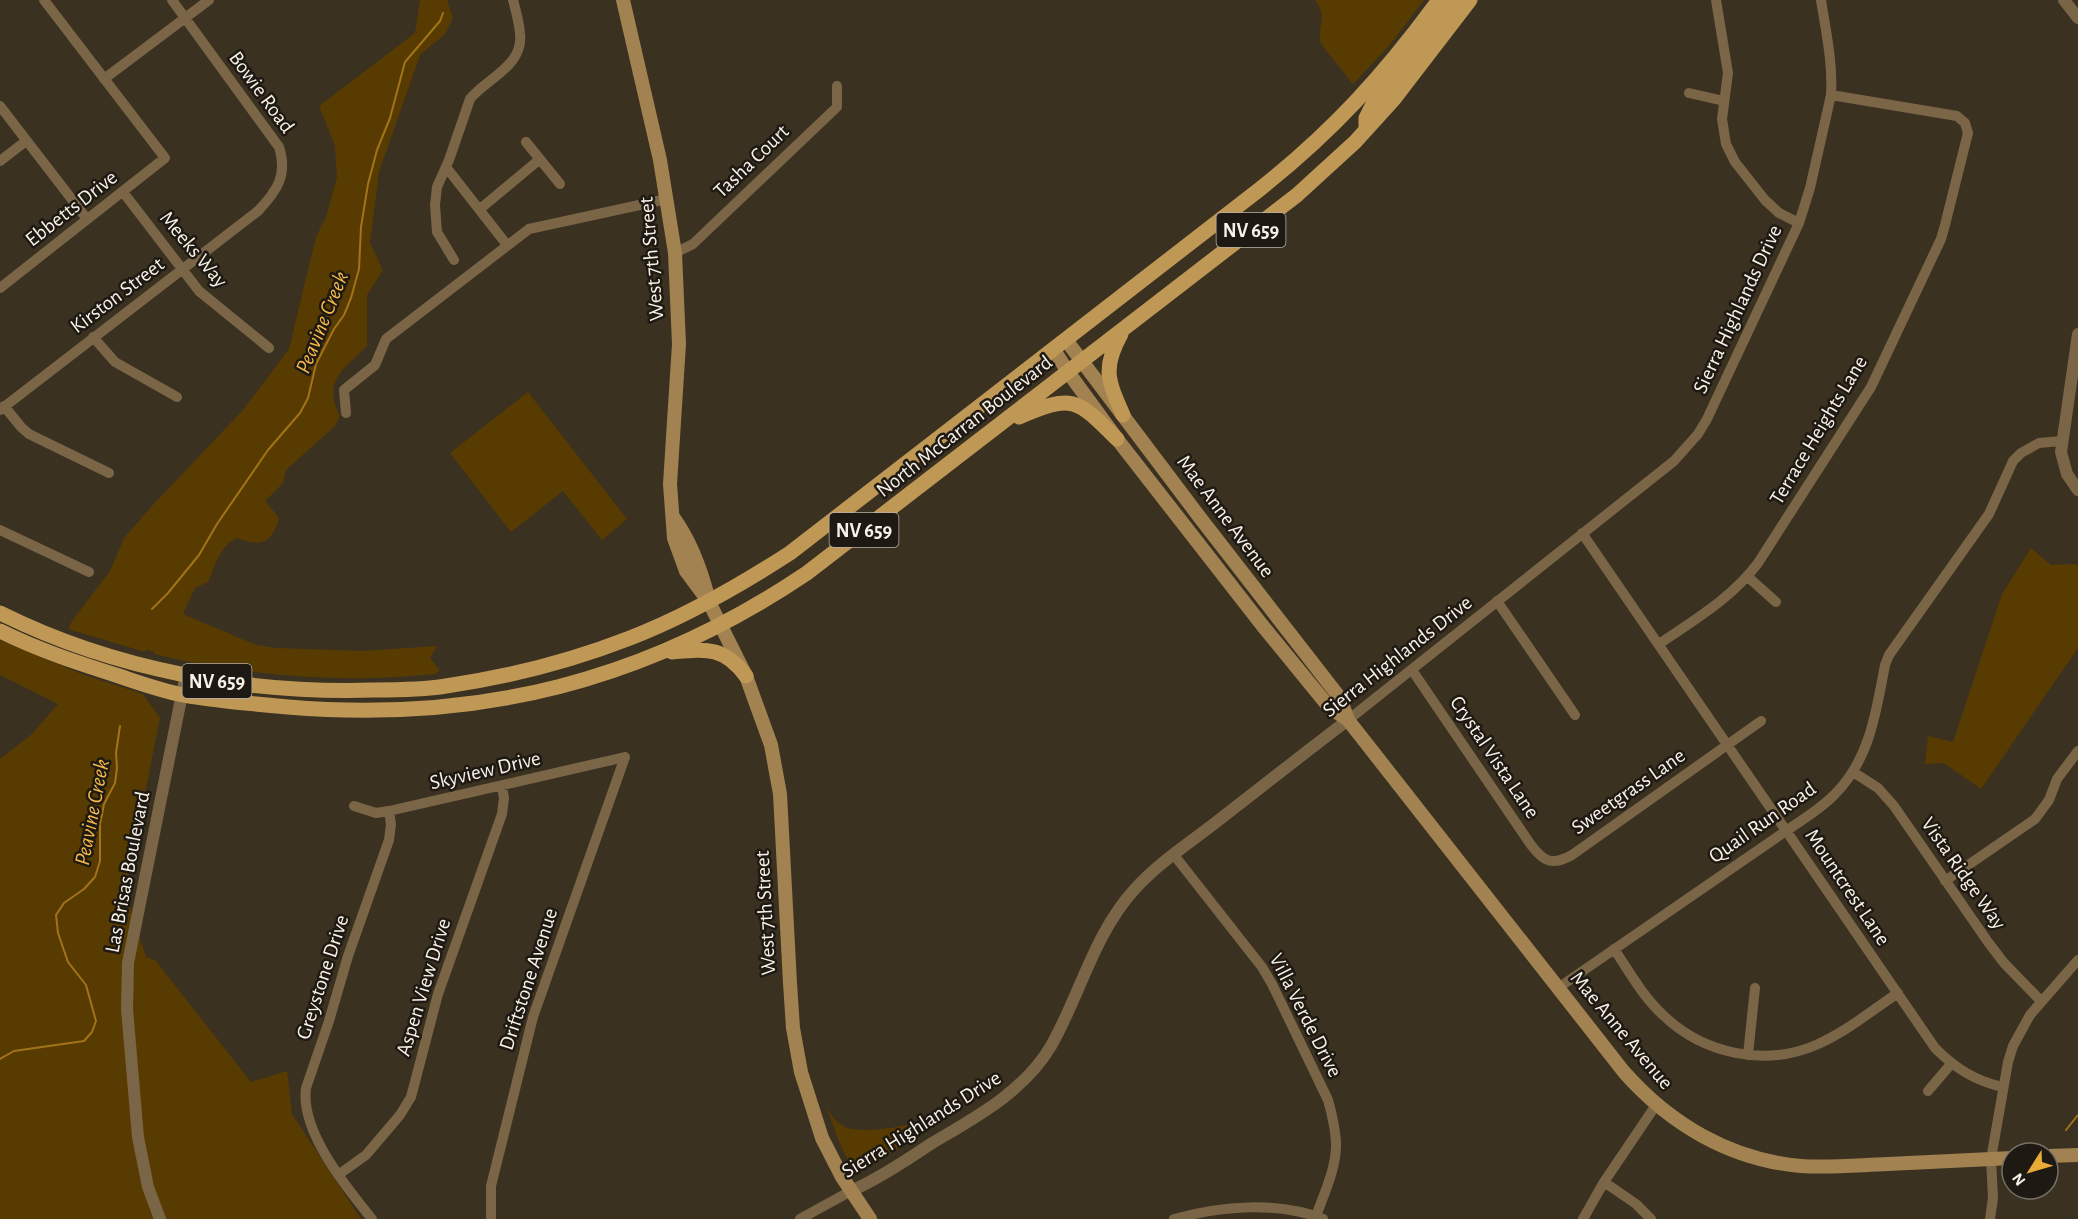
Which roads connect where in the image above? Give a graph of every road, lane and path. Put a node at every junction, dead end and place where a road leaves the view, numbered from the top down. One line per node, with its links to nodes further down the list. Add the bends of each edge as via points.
1 (44, 0): 14 (street)
2 (172, 0): 12 (street, Bowie Road)
3 (208, 0): 12 (street)
4 (513, 0): 25 (street, via 520,34 517,54 506,69 470,99)
5 (623, 0): 28 (main road, West 7th Street)
6 (1439, 0): 41 (main road, North McCarran Boulevard / NV 659, via 1385,71 1321,138)
7 (1455, 0): 20 (main road, via 1371,106)
8 (1470, 0): 20 (main road, North McCarran Boulevard / NV 659, via 1408,83)
9 (1716, 0): 18 (street, via 1728,73)
10 (1821, 0): 17 (street, Sierra Highlands Drive, via 1832,63)
11 (2064, 0): 13 (street)
12 (185, 17): 14 (street); 30 (street, Bowie Road, via 279,147 282,178)
13 (2078, 18)
14 (104, 79): 27 (street, Ebbetts Drive, via 165,158)
15 (837, 86): 34 (street, Tasha Court, via 837,107 693,244)
16 (1689, 93): 18 (street)
17 (1831, 95): 32 (street, Sierra Highlands Drive); 58 (street, Terrace Heights Lane, via 1957,116 1968,133 1941,239 1871,387)
18 (1724, 101): 32 (street, via 1723,131 1732,157 1771,206)
19 (0, 106): 21 (street)
20 (1366, 130): 38 (main road, North McCarran Boulevard / NV 659, via 1297,195)
21 (27, 141): 24 (street); 31 (street)
22 (526, 142): 23 (street)
23 (540, 159): 26 (street); 29 (street)
24 (0, 161)
25 (446, 167): 29 (street); 35 (street, via 437,187 435,219 437,232)
26 (560, 184)
27 (123, 192): 31 (street, Ebbetts Drive); 36 (street, Meeks Way)
28 (667, 199): 33 (street, via 529,229); 34 (main road, West 7th Street)
29 (480, 209): 33 (street)
30 (258, 212): 36 (street, Kirston Street)
31 (87, 219): 37 (street, Ebbetts Drive)
32 (1799, 223): 56 (street, Sierra Highlands Drive, via 1698,434 1674,461)
33 (507, 245): 48 (street, via 386,339 375,365 344,390)
34 (675, 253): 59 (main road, West 7th Street, via 679,344 669,484 674,537 683,564)
35 (454, 260)
36 (183, 270): 40 (street, Kirston Street); 42 (street, Meeks Way, via 199,291)
37 (0, 288)
38 (1141, 316): 44 (main road, North McCarran Boulevard / NV 659); 49 (main road, via 1124,329 1109,360 1110,382)
39 (2078, 334): 43 (street)
40 (93, 337): 46 (street, via 108,357); 47 (street, Kirston Street)
41 (1060, 345): 44 (main road, Mae Anne Avenue); 45 (main road, Mae Anne Avenue); 59 (main road, North McCarran Boulevard / NV 659, via 815,534)
42 (269, 348)
43 (2076, 358): 52 (street)
44 (1082, 361): 45 (main road, North McCarran Boulevard / NV 659); 49 (main road, Mae Anne Avenue)
45 (1068, 372): 50 (main road, North McCarran Boulevard / NV 659); 51 (main road, Mae Anne Avenue)
46 (177, 397)
47 (2, 408): 53 (street, via 29,434)
48 (346, 413)
49 (1123, 415): 72 (main road, Mae Anne Avenue, via 1340,698)
50 (999, 426): 51 (main road, via 1064,402 1086,410); 63 (main road, North McCarran Boulevard / NV 659, via 807,573)
51 (1117, 439): 72 (main road, Mae Anne Avenue, via 1329,707)
52 (2062, 441): 54 (street, via 2063,464); 77 (street, Quail Run Road, via 2039,442 2013,461 1989,514 1889,655 1868,742)
53 (109, 472)
54 (2078, 490)
55 (0, 530): 57 (street)
56 (1582, 533): 60 (street, Sierra Highlands Drive); 65 (street, Mountcrest Lane)
57 (89, 572)
58 (1748, 577): 61 (street); 65 (street, Terrace Heights Lane, via 1727,597)
59 (709, 602): 63 (main road, West 7th Street); 68 (main road, North McCarran Boulevard / NV 659, via 597,650 524,671 445,687 309,690)
60 (1497, 602): 67 (street, Sierra Highlands Drive); 71 (street)
61 (1776, 602)
62 (0, 613): 68 (main road, North McCarran Boulevard / NV 659, via 109,656)
63 (721, 624): 66 (main road, North McCarran Boulevard / NV 659); 69 (main road, West 7th Street)
64 (0, 631): 70 (main road, North McCarran Boulevard / NV 659, via 65,659)
65 (1659, 645): 74 (street, Mountcrest Lane)
66 (663, 652): 69 (main road, via 714,651 736,662); 70 (main road, North McCarran Boulevard / NV 659, via 562,687 437,709 315,710)
67 (1412, 670): 72 (street, Sierra Highlands Drive); 83 (street, Crystal Vista Lane, via 1531,845 1540,857)
68 (186, 674): 70 (street, Las Brisas Boulevard)
69 (746, 676): 102 (main road, West 7th Street, via 778,776 798,1060 822,1138)
70 (182, 694): 104 (street, Las Brisas Boulevard, via 128,963 127,1009 138,1137 148,1187)
71 (1575, 715)
72 (1347, 720): 82 (street, Sierra Highlands Drive); 87 (main road, Mae Anne Avenue)
73 (1761, 721): 74 (street, Sweetgrass Lane)
74 (1727, 744): 81 (street, Mountcrest Lane); 83 (street, Sweetgrass Lane, via 1572,855)
75 (2078, 751): 84 (street, via 2035,819)
76 (626, 758): 78 (street, Skyview Drive); 106 (street, Driftstone Avenue, via 533,1017 491,1186)
77 (1853, 772): 81 (street, Quail Run Road, via 1823,805); 84 (street, Vista Ridge Way, via 1887,797)
78 (502, 786): 80 (street, Skyview Drive); 100 (street, Aspen View Drive, via 502,814 438,994 411,1097 366,1155)
79 (354, 806): 80 (street, Skyview Drive, via 376,813)
80 (389, 811): 100 (street, Greystone Drive, via 389,840 304,1098 308,1118)
81 (1786, 831): 85 (street, Quail Run Road); 89 (street, Mountcrest Lane)
82 (1174, 855): 102 (street, Sierra Highlands Drive, via 1134,890 1110,923 1050,1047 1019,1086 870,1183); 103 (street, Villa Verde Drive, via 1262,968 1328,1100 1336,1144)
83 (1550, 861)
84 (1945, 881): 90 (street, Vista Ridge Way, via 1999,956)
85 (1614, 949): 87 (street, Quail Run Road); 91 (street, via 1650,1002 1675,1026 1702,1042)
86 (2078, 960): 90 (street)
87 (1558, 987): 95 (main road, Mae Anne Avenue, via 1624,1072)
88 (1755, 988): 91 (street)
89 (1898, 993): 91 (street, via 1815,1045 1782,1054); 92 (street, Mountcrest Lane, via 1935,1048)
90 (2041, 1001): 93 (street, via 2020,1030)
91 (1748, 1055)
92 (1951, 1064): 93 (street, Mountcrest Lane, via 1977,1079); 94 (street)
93 (2003, 1087): 98 (street)
94 (1928, 1091)
95 (1656, 1105): 98 (main road, Mae Anne Avenue, via 1714,1142 1779,1163 1824,1167); 101 (street)
96 (2078, 1155): 97 (main road)
97 (2060, 1156)
98 (1991, 1159): 99 (main road, Mae Anne Avenue); 112 (street)
99 (2000, 1159)
100 (338, 1175): 105 (street, Greystone Drive)
101 (1604, 1182): 110 (street); 111 (street)
102 (851, 1191): 107 (street, Sierra Highlands Drive); 108 (main road, West 7th Street)
103 (1320, 1218): 109 (street, via 1285,1209 1258,1208)
104 (160, 1219)
105 (372, 1219)
106 (491, 1219)
107 (800, 1219)
108 (870, 1219)
109 (1174, 1219)
110 (1583, 1219)
111 (1651, 1219)
112 (1990, 1219)

